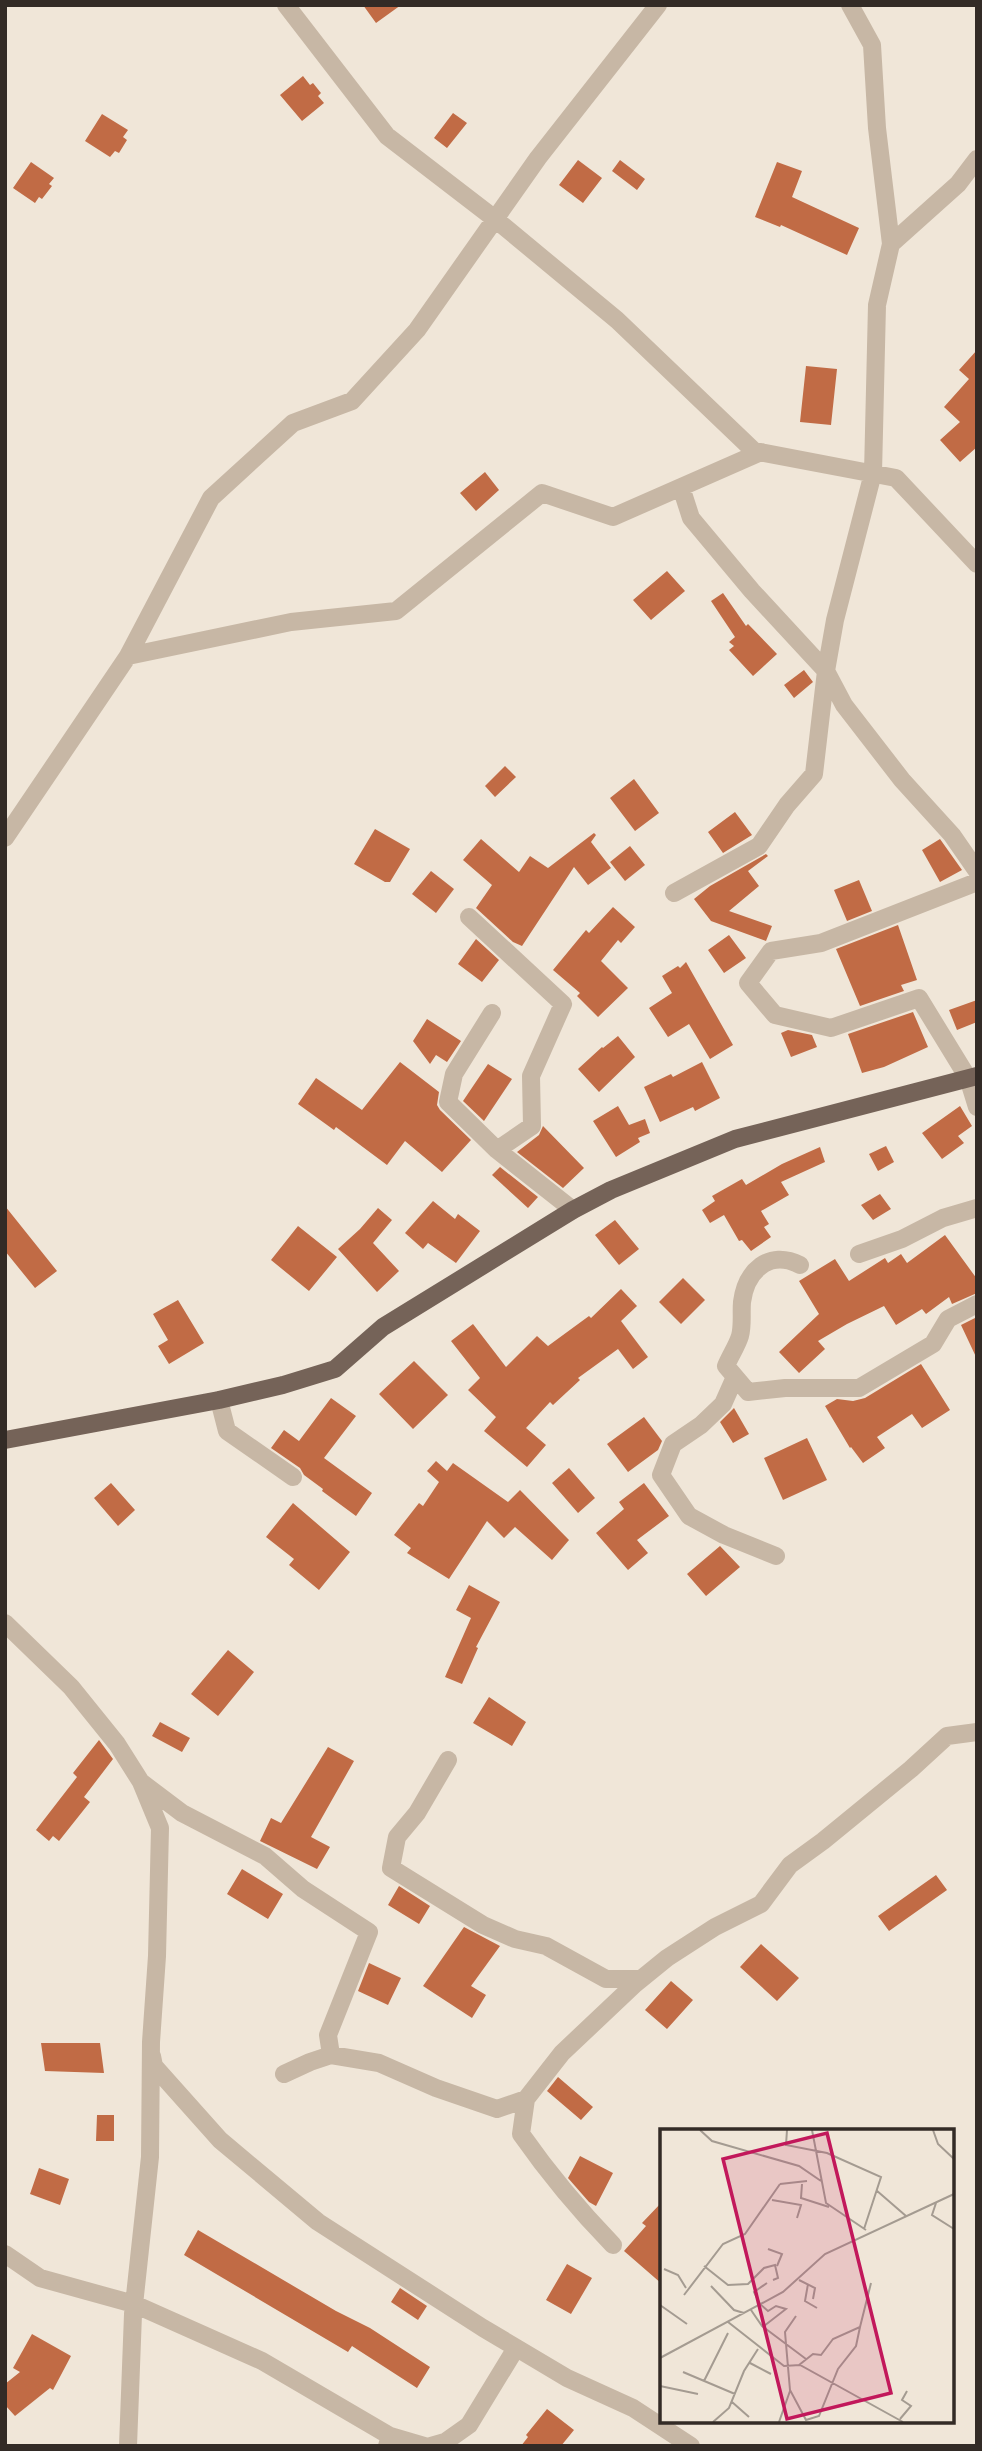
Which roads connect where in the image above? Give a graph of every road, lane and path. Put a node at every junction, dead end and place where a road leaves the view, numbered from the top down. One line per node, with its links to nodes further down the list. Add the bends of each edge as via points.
1 (286, 5): 5 (street, via 387,135)
2 (658, 5): 5 (street)
3 (850, 5): 6 (street, via 872,44)
4 (977, 159): 6 (street, via 958,184)
5 (495, 219): 7 (street, via 617,320 754,451); 11 (street, via 417,330 352,401 293,423 211,498)
6 (891, 244): 8 (street, via 877,305)
7 (761, 452): 8 (street); 9 (street)
8 (873, 473): 10 (street, via 896,478); 12 (street)
9 (681, 487): 11 (street, via 613,517 542,493 396,611 291,622); 12 (street, via 691,517)
10 (977, 564)
11 (128, 656): 13 (street)
12 (826, 671): 14 (street, via 844,705); 16 (street, via 814,774 759,846)
13 (5, 838)
14 (977, 871)
15 (977, 882): 19 (street, via 821,943 771,951 748,983 775,1014 831,1028 919,998)
16 (674, 893)
17 (469, 917): 21 (street, via 563,1004 531,1076 533,1126)
18 (492, 1013): 21 (street, via 454,1074 448,1102)
19 (972, 1077): 20 (street); 23 (main road, via 735,1139)
20 (977, 1107)
21 (497, 1150): 23 (street)
22 (977, 1208): 24 (street)
23 (573, 1210): 28 (main road, via 383,1327 335,1369)
24 (859, 1254)
25 (800, 1265): 27 (street, via 787,1258 769,1260 751,1275 742,1300 741,1334 726,1366)
26 (977, 1304): 27 (street, via 948,1319 933,1344 859,1388 748,1392)
27 (735, 1377): 31 (street, via 723,1404 673,1444 661,1475 689,1516)
28 (219, 1400): 29 (main road); 30 (street, via 228,1431)
29 (5, 1440)
30 (293, 1477)
31 (776, 1556)
32 (5, 1623): 35 (street, via 71,1687)
33 (977, 1732): 36 (street, via 947,1736 790,1865 761,1904 715,1927)
34 (448, 1760): 36 (street, via 417,1813 397,1836 391,1868 483,1925 546,1946 606,1979)
35 (141, 1782): 37 (street, via 160,1828); 38 (street, via 182,1813 265,1856 303,1889 369,1933 328,2035)
36 (641, 1979): 40 (street, via 562,2053)
37 (151, 2042): 43 (street, via 150,2157); 44 (street, via 154,2066 220,2140 261,2176 318,2222)
38 (331, 2055): 39 (street); 40 (street, via 379,2063 497,2109)
39 (284, 2074)
40 (526, 2099): 41 (street, via 521,2134 555,2181)
41 (613, 2245)
42 (5, 2253): 43 (street, via 40,2278)
43 (134, 2304): 45 (street, via 261,2361); 46 (street)
44 (516, 2348): 48 (street, via 469,2425); 49 (street, via 633,2408)
45 (388, 2441): 47 (street)
46 (128, 2446)
47 (424, 2446)
48 (431, 2446)
49 (691, 2446)

